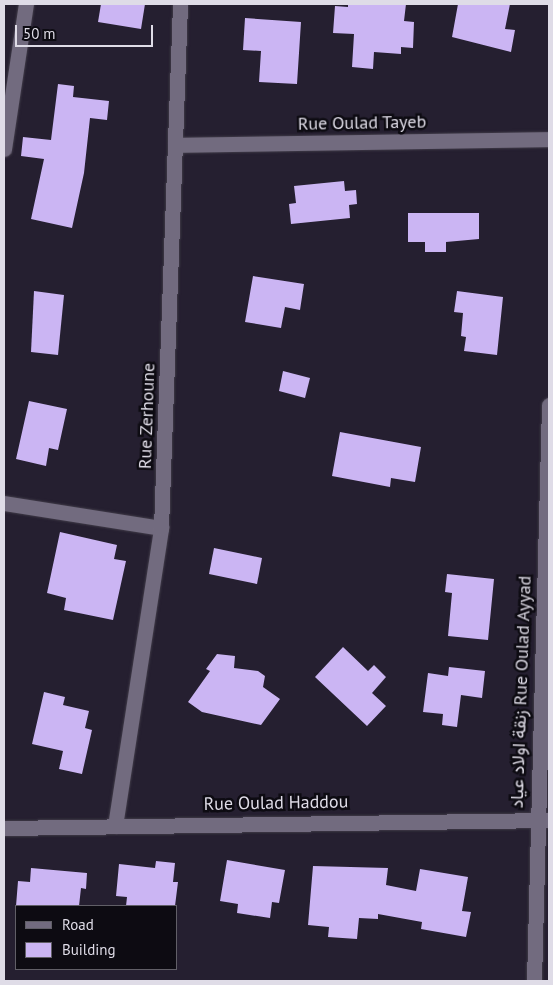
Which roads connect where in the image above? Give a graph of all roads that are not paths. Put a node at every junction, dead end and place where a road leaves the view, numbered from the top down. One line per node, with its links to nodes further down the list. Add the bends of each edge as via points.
1 (26, 4): 5 (street)
2 (180, 4): 4 (street, Rue Zerhoune)
3 (549, 139): 4 (street, Rue Oulad Tayeb)
4 (175, 145): 8 (street, Rue Zerhoune)
5 (4, 149)
6 (549, 405): 9 (street, زنقة اولاد عياد Rue Oulad Ayyad)
7 (4, 503): 8 (street)
8 (162, 528): 10 (street, Rue Zerhoune)
9 (542, 820): 10 (street, Rue Oulad Haddou); 12 (street, زنقة اولاد عياد Rue Oulad Ayyad)
10 (115, 826): 11 (street, Rue Oulad Haddou)
11 (4, 828)
12 (534, 981)

